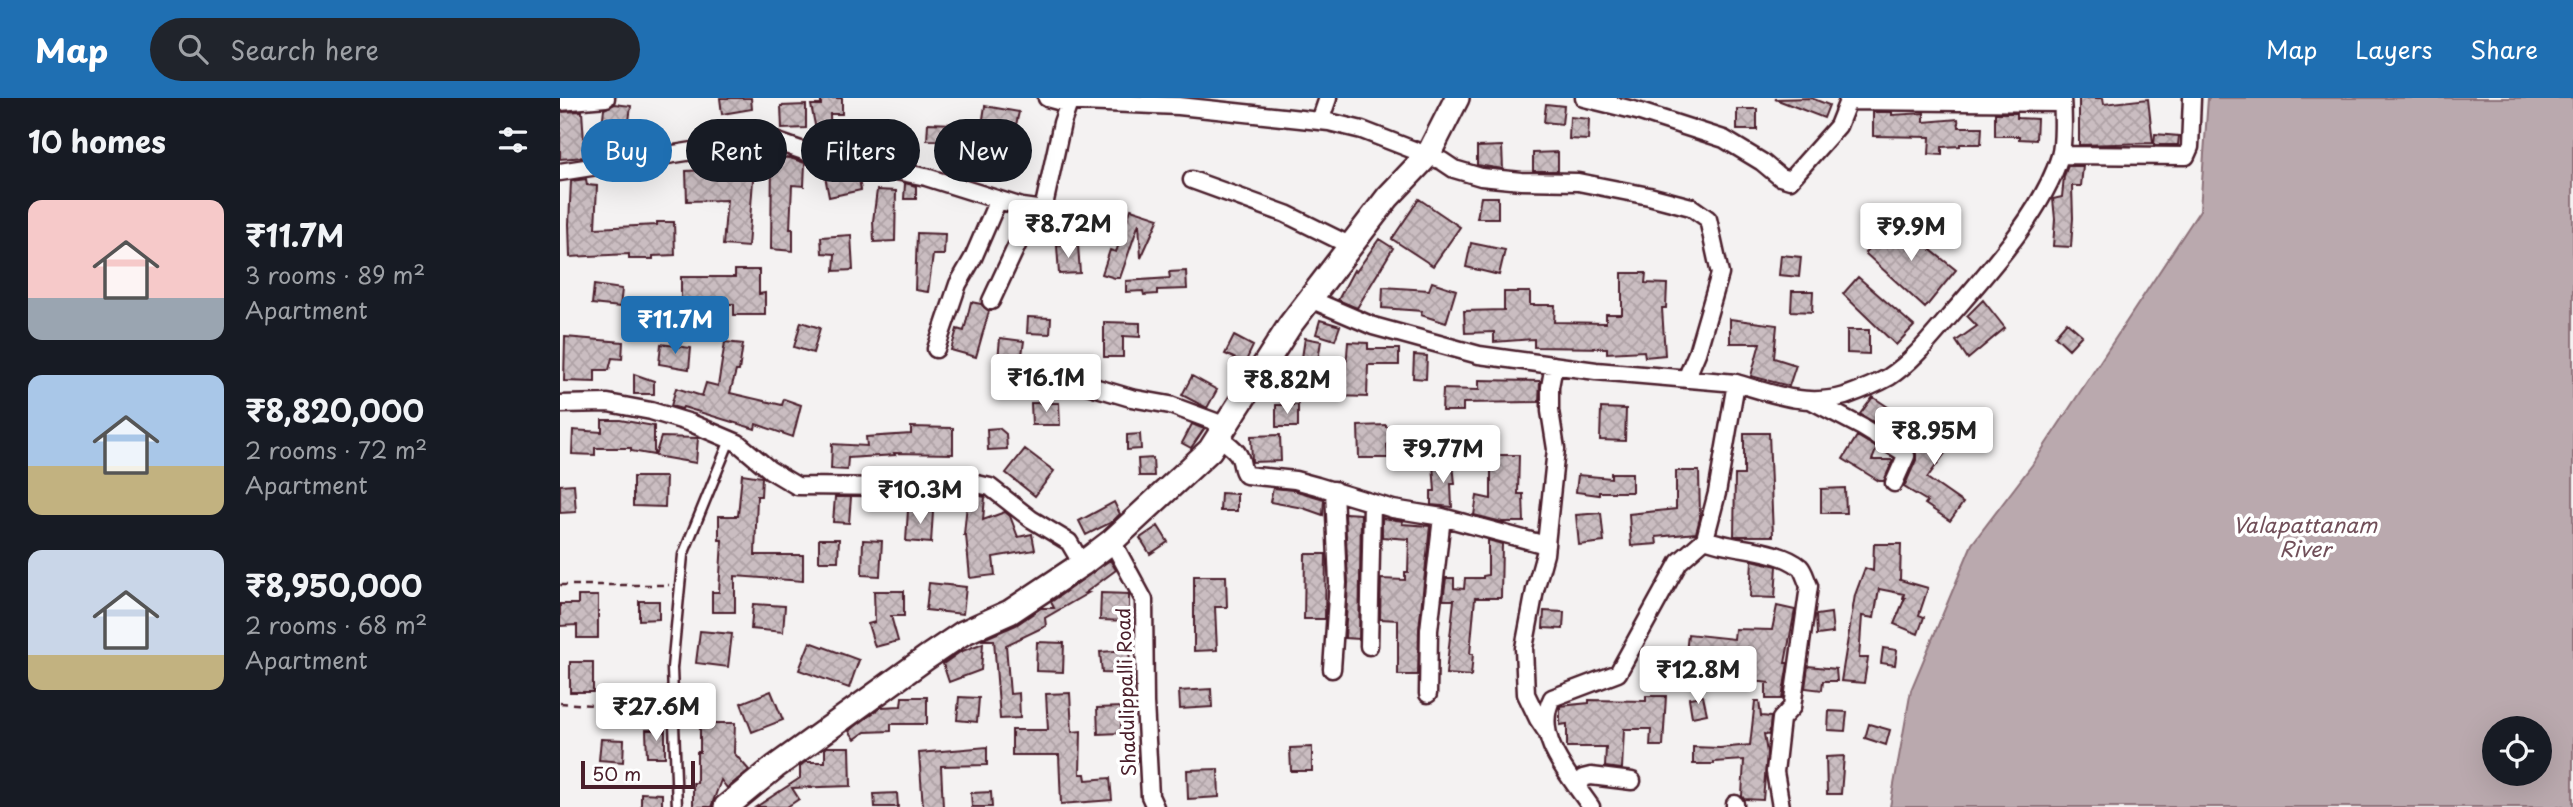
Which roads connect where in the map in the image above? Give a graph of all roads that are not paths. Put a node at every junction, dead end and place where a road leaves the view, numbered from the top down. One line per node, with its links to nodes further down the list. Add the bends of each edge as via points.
1 (606, 98): 10 (street)
2 (1047, 98): 7 (street)
3 (1328, 98): 11 (street)
4 (1457, 98): 12 (main road)
5 (1584, 98): 8 (street, via 1724,139 1790,180 1838,126)
6 (2192, 98): 13 (street, via 2186,156)
7 (1070, 100): 11 (street); 17 (street, via 1043,211)
8 (1848, 100): 9 (street)
9 (2062, 100): 13 (street)
10 (560, 102)
11 (1320, 121): 12 (street, via 1362,130)
12 (1428, 155): 18 (main road); 24 (street, via 1481,177 1578,182 1649,196 1691,208 1708,219 1720,274)
13 (2061, 155): 26 (street, via 2040,201 1998,260 1921,349 1872,386)
14 (560, 172): 16 (street, via 769,139 812,154 926,177)
15 (1192, 180): 18 (street, via 1286,215)
16 (998, 200): 17 (street); 21 (street, via 958,284)
17 (1029, 208): 20 (street, via 1025,229)
18 (1351, 246): 19 (main road)
19 (1310, 299): 22 (street, via 1373,326 1479,355); 28 (main road)
20 (990, 301)
21 (936, 349)
22 (1554, 365): 24 (street); 36 (street, via 1550,411 1556,449)
23 (1029, 368): 28 (street, via 1170,405)
24 (1686, 379): 25 (street)
25 (1736, 383): 26 (street); 34 (street)
26 (1812, 401): 30 (street, via 1903,452 1906,457)
27 (560, 404): 29 (street, via 588,402 651,411)
28 (1221, 431): 31 (street, via 1240,456 1246,475); 35 (main road, via 1210,450)
29 (730, 440): 37 (street, via 797,486 896,487 951,478 990,488 1069,542); 44 (lane, via 683,555 672,667)
30 (1894, 484)
31 (1334, 491): 32 (street); 39 (street, via 1338,595)
32 (1372, 503): 33 (street); 38 (street)
33 (1442, 517): 36 (street); 40 (street, via 1429,630)
34 (1705, 539): 41 (street, via 1679,562 1618,673 1552,698 1547,708); 48 (street, via 1785,558 1801,568 1809,586 1792,707 1781,719 1775,772)
35 (1112, 541): 37 (main road); 46 (street, Shadulippalli Road, via 1144,600 1150,796)
36 (1546, 545): 41 (street, via 1528,622 1524,680 1526,694)
37 (1082, 564): 45 (main road, via 1010,612 945,645)
38 (1369, 646)
39 (1332, 669)
40 (1428, 694)
41 (1549, 735): 43 (street, via 1553,752)
42 (1632, 781): 43 (street, via 1591,776 1583,778)
43 (1578, 789): 47 (street)
44 (677, 807)
45 (726, 807)
46 (1155, 807)
47 (1591, 807)
48 (1781, 807)

